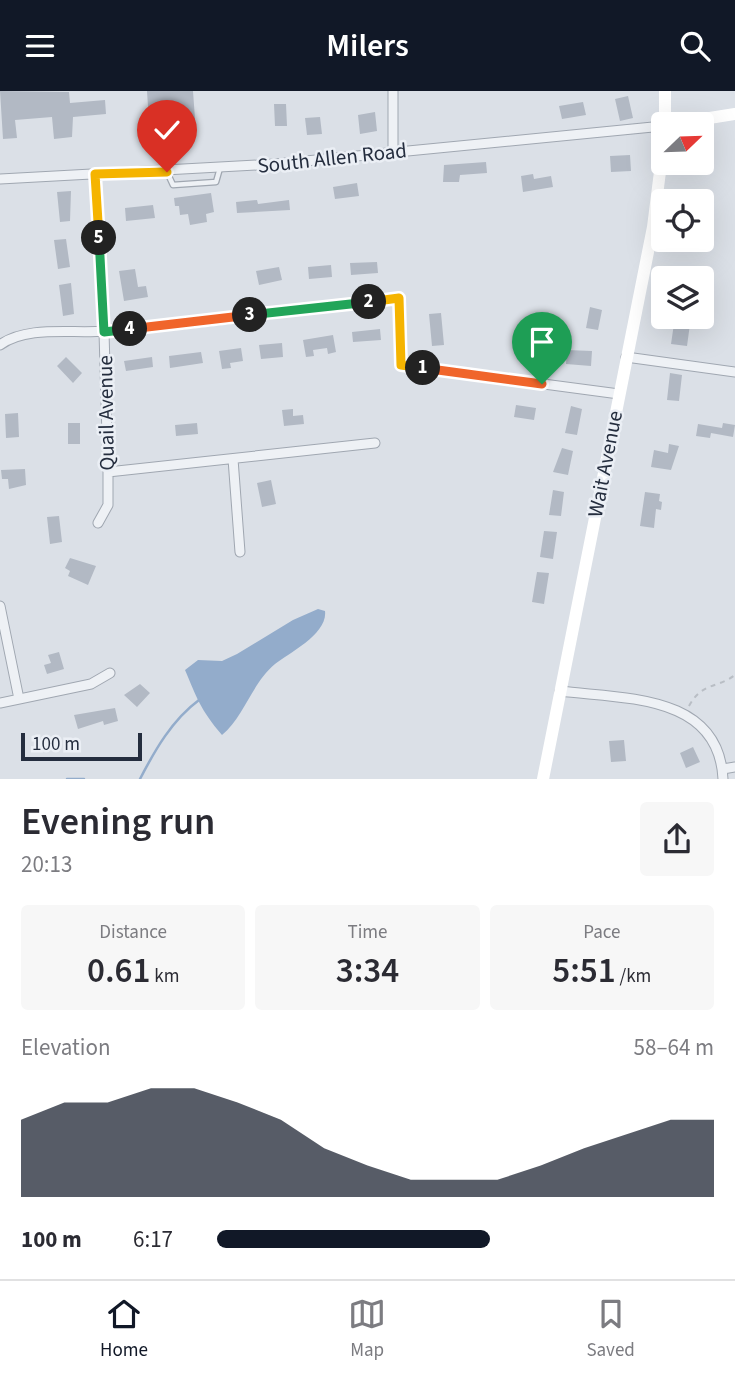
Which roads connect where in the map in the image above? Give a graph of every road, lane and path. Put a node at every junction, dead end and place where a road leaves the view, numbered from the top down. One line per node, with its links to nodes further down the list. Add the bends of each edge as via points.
1 (393, 91): 7 (street)
2 (665, 91): 3 (main road)
3 (664, 112)
4 (735, 114): 5 (main road)
5 (714, 117)
6 (651, 126): 7 (street, South Allen Road)
7 (393, 151): 8 (street, South Allen Road)
8 (220, 168): 9 (street, South Allen Road); 9 (lane, via 216,183 173,185)
9 (167, 172): 10 (street, South Allen Road)
10 (95, 174): 12 (street, South Allen Road); 13 (street, Quail Avenue)
11 (660, 175): 15 (main road, Wait Avenue)
12 (0, 179)
13 (104, 332): 14 (street, via 31,334); 17 (street, via 399,298 401,365); 20 (street, Quail Avenue)
14 (0, 345)
15 (626, 357): 16 (street); 17 (main road, Wait Avenue)
16 (735, 372)
17 (619, 394): 26 (main road, Wait Avenue)
18 (375, 443): 19 (street)
19 (233, 459): 20 (street); 22 (street)
20 (108, 472): 21 (street, Quail Avenue, via 108,505)
21 (98, 523)
22 (240, 552)
23 (0, 607): 27 (street)
24 (110, 673): 27 (street, via 91,684)
25 (735, 675): 29 (path, via 698,692)
26 (560, 691): 29 (street, via 668,705); 32 (main road, Wait Avenue)
27 (19, 699): 28 (street)
28 (0, 703)
29 (685, 713): 31 (street, via 715,745)
30 (735, 767): 31 (street)
31 (723, 774)
32 (542, 779)

